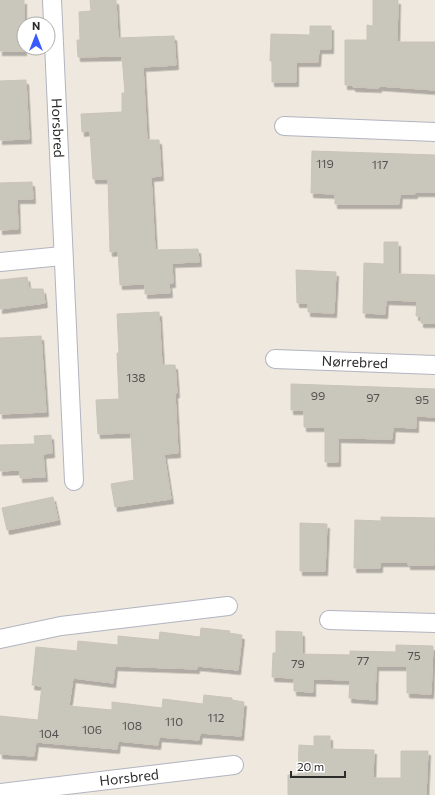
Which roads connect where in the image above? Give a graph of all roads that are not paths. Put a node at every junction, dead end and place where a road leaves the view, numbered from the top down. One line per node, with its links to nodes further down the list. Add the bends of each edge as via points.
1 (52, 0): 4 (street, Horsbred)
2 (284, 126): 3 (street)
3 (435, 132)
4 (62, 256): 5 (street); 8 (street, Horsbred)
5 (0, 262)
6 (275, 359): 7 (street, Nørrebred)
7 (435, 365)
8 (74, 481)
9 (228, 606): 12 (street, via 61,626)
10 (329, 620): 11 (street)
11 (435, 623)
12 (0, 639)
13 (234, 765): 14 (street, Horsbred)
14 (0, 793)

